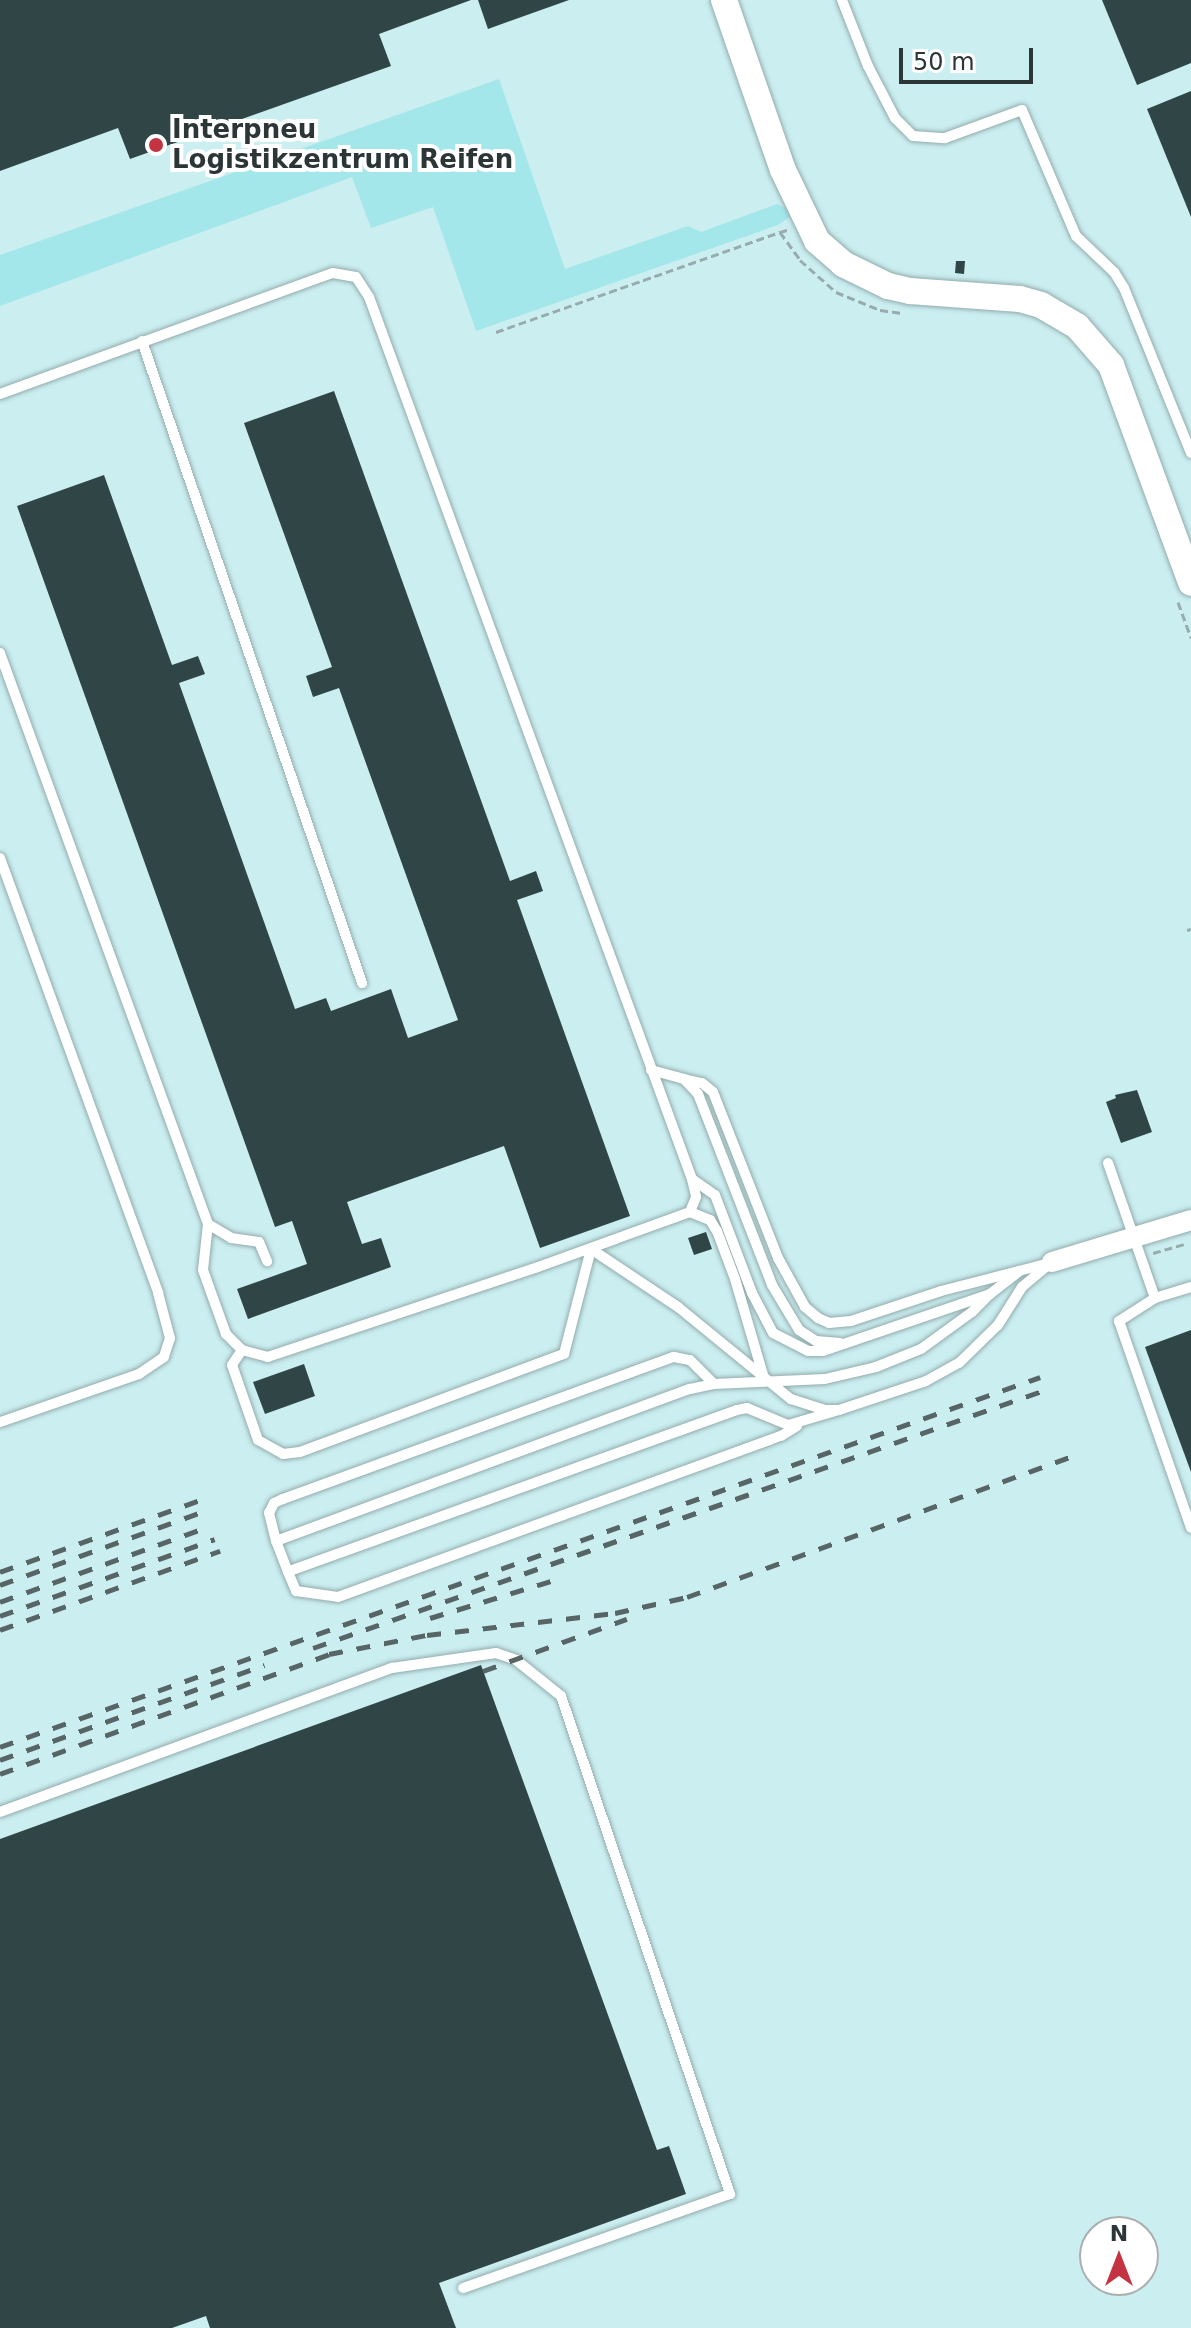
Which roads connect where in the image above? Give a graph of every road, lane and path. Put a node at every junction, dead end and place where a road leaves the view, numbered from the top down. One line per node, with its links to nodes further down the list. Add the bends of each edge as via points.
1 (724, 0): 8 (street, via 783,170 817,241 843,264 888,286 1041,305 1077,326 1111,365)
2 (842, 0): 7 (lane, via 891,110 913,136 945,138 1022,110 1076,236 1124,288)
3 (780, 232): 4 (path)
4 (496, 332)
5 (142, 341): 6 (lane); 12 (lane); 13 (lane, via 333,273 356,277 369,297)
6 (0, 394)
7 (1191, 453)
8 (1183, 589): 9 (path)
9 (1191, 638)
10 (0, 653): 19 (lane)
11 (0, 858): 35 (lane, via 170,1338 164,1357 139,1374)
12 (362, 983)
13 (651, 1070): 14 (lane); 16 (lane)
14 (684, 1079): 26 (lane, via 713,1092 778,1258 800,1299 818,1318 851,1321); 30 (lane, via 698,1094 784,1309 799,1330 816,1341)
15 (1108, 1163): 20 (lane)
16 (692, 1179): 17 (lane, via 696,1197); 30 (lane, via 715,1195 773,1333 808,1351)
17 (690, 1212): 22 (lane); 32 (lane, via 710,1220 717,1231)
18 (1191, 1220): 20 (street)
19 (208, 1224): 24 (lane, via 231,1238 259,1242); 31 (lane, via 203,1270 226,1334)
20 (1134, 1237): 23 (lane); 25 (street)
21 (1191, 1241): 23 (path)
22 (591, 1249): 31 (lane, via 268,1357); 31 (lane, via 564,1354 300,1452 283,1454 258,1440 232,1365); 32 (lane, via 678,1307)
23 (1141, 1257): 29 (lane)
24 (267, 1261)
25 (1052, 1262): 26 (lane); 34 (lane, via 1022,1287 998,1325 959,1363 926,1381)
26 (1019, 1271): 28 (lane)
27 (1191, 1287): 29 (lane)
28 (990, 1294): 30 (lane); 32 (lane, via 921,1349 895,1360 825,1379)
29 (1155, 1298): 37 (lane, via 1119,1321)
30 (850, 1343)
31 (242, 1350)
32 (767, 1381): 33 (lane); 34 (lane, via 791,1399)
33 (714, 1384): 38 (lane); 38 (lane, via 690,1360 674,1357 274,1503 269,1513)
34 (839, 1410): 36 (lane)
35 (0, 1422)
36 (799, 1424): 39 (lane, via 788,1425 747,1408 737,1410); 39 (lane, via 781,1436 338,1597 296,1591)
37 (1191, 1528)
38 (276, 1541): 39 (lane)
39 (288, 1572)
40 (0, 1812): 41 (lane, via 392,1668 496,1653 516,1660 561,1696 730,2194)
41 (463, 2288)

